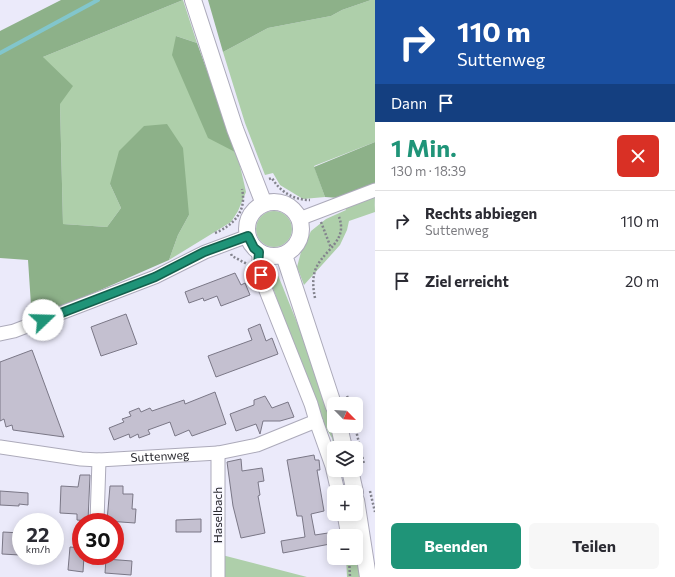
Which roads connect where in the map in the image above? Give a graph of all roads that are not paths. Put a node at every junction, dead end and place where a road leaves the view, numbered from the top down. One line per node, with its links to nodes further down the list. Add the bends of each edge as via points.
1 (193, 0): 3 (street, via 235,129)
2 (375, 190): 4 (street)
3 (264, 204): 4 (street, via 282,203 290,207); 5 (street, via 248,221)
4 (299, 219): 6 (street, via 299,241)
5 (248, 236): 7 (street); 8 (street, via 204,252 155,277 14,331)
6 (284, 255): 7 (street); 9 (street)
7 (259, 259): 10 (street, via 263,283)
8 (0, 334)
9 (331, 397)
10 (316, 421): 12 (street, Suttenweg, via 257,445); 14 (street)
11 (0, 447): 13 (street, Suttenweg)
12 (218, 453): 13 (street, Suttenweg); 17 (street, Haselbach)
13 (99, 460): 15 (street)
14 (336, 485)
15 (97, 513)
16 (359, 521): 18 (street)
17 (218, 577)
18 (368, 577)

